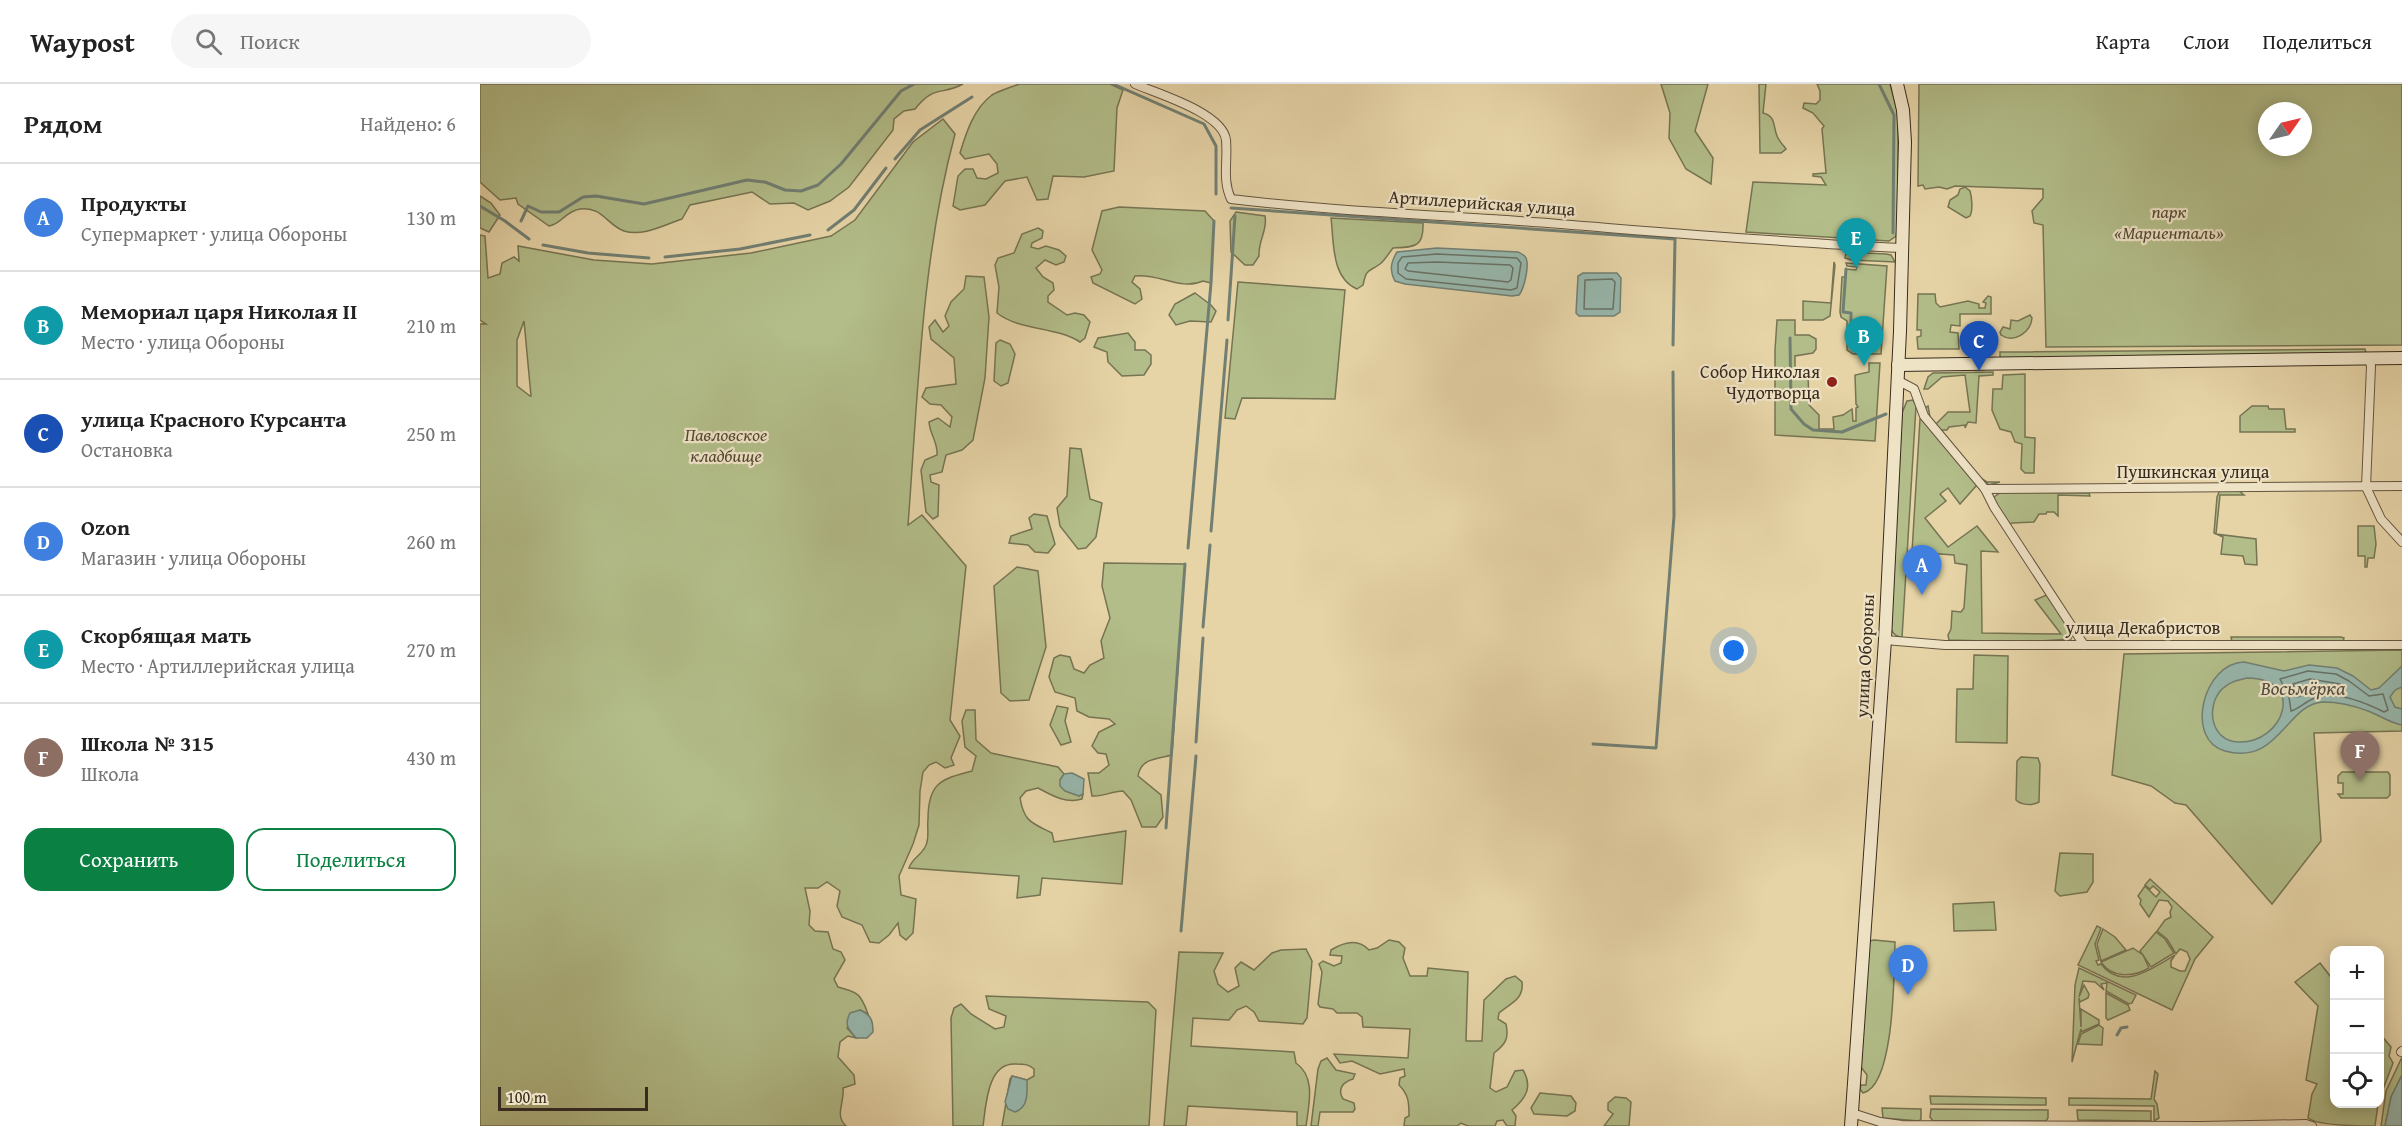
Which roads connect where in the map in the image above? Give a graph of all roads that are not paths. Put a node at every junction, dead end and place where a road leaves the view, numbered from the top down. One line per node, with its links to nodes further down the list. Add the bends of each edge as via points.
1 (1135, 84): 3 (street, Артиллерийская улица, via 1208,116 1218,125 1226,138 1226,187 1231,200)
2 (1897, 84): 3 (street, улица Обороны, via 1904,126)
3 (1902, 248): 6 (street, улица Обороны)
4 (2369, 358): 5 (street); 6 (street); 9 (street)
5 (2402, 358)
6 (1898, 365): 7 (street, улица Обороны)
7 (1897, 380): 10 (street, via 1914,389 1924,416); 12 (street, улица Обороны)
8 (2402, 486): 9 (street, Пушкинская улица)
9 (2366, 487): 10 (street, Пушкинская улица); 11 (street, via 2381,519)
10 (1985, 489): 13 (street)
11 (2402, 542)
12 (1885, 640): 13 (street, улица Декабристов, via 1946,645); 15 (street, улица Обороны)
13 (2084, 645): 14 (street, улица Декабристов)
14 (2402, 645)
15 (1852, 1113): 16 (street, via 1902,1125); 18 (street, улица Обороны)
16 (2088, 1125): 19 (street)
17 (2309, 1125): 19 (street)
18 (1851, 1126)
19 (2201, 1126)

